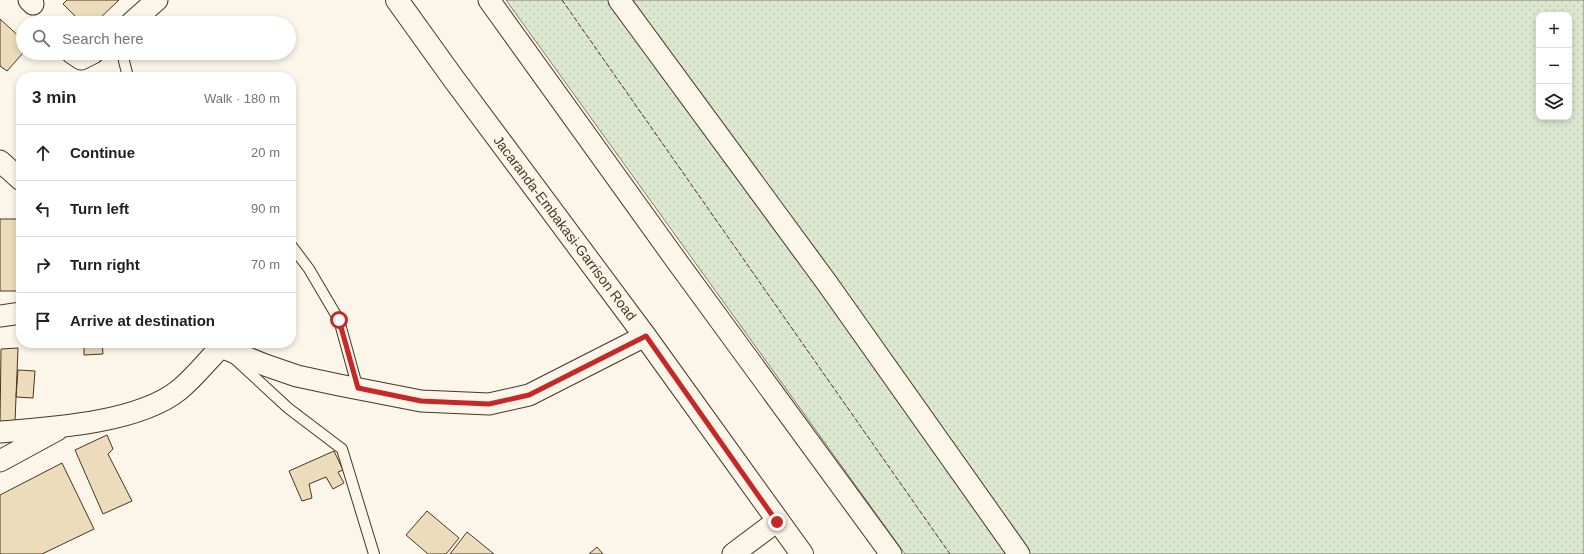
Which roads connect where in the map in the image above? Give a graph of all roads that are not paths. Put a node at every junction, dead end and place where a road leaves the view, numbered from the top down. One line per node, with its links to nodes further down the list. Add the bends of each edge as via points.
1 (157, 0): 5 (street)
2 (397, 0): 13 (street, Jacaranda-Embakasi-Garrison Road)
3 (489, 0): 25 (street)
4 (619, 0): 26 (street, via 827,282)
5 (139, 16)
6 (124, 61): 7 (lane)
7 (127, 72)
8 (0, 161): 9 (street)
9 (16, 175)
10 (296, 252): 17 (lane, via 309,269 339,320)
11 (16, 314): 12 (street)
12 (0, 316)
13 (646, 336): 17 (street, via 529,395 489,404 421,401); 21 (street, Jacaranda-Embakasi-Garrison Road)
14 (216, 348): 18 (street, via 179,390 165,400 123,415)
15 (222, 348): 22 (lane, via 288,408 342,449)
16 (226, 348): 17 (street, via 298,376)
17 (358, 388)
18 (63, 427): 19 (street); 20 (street)
19 (0, 432)
20 (0, 461)
21 (777, 522): 23 (street); 24 (street, Jacaranda-Embakasi-Garrison Road)
22 (374, 554)
23 (733, 554)
24 (802, 554)
25 (891, 554)
26 (1019, 554)

